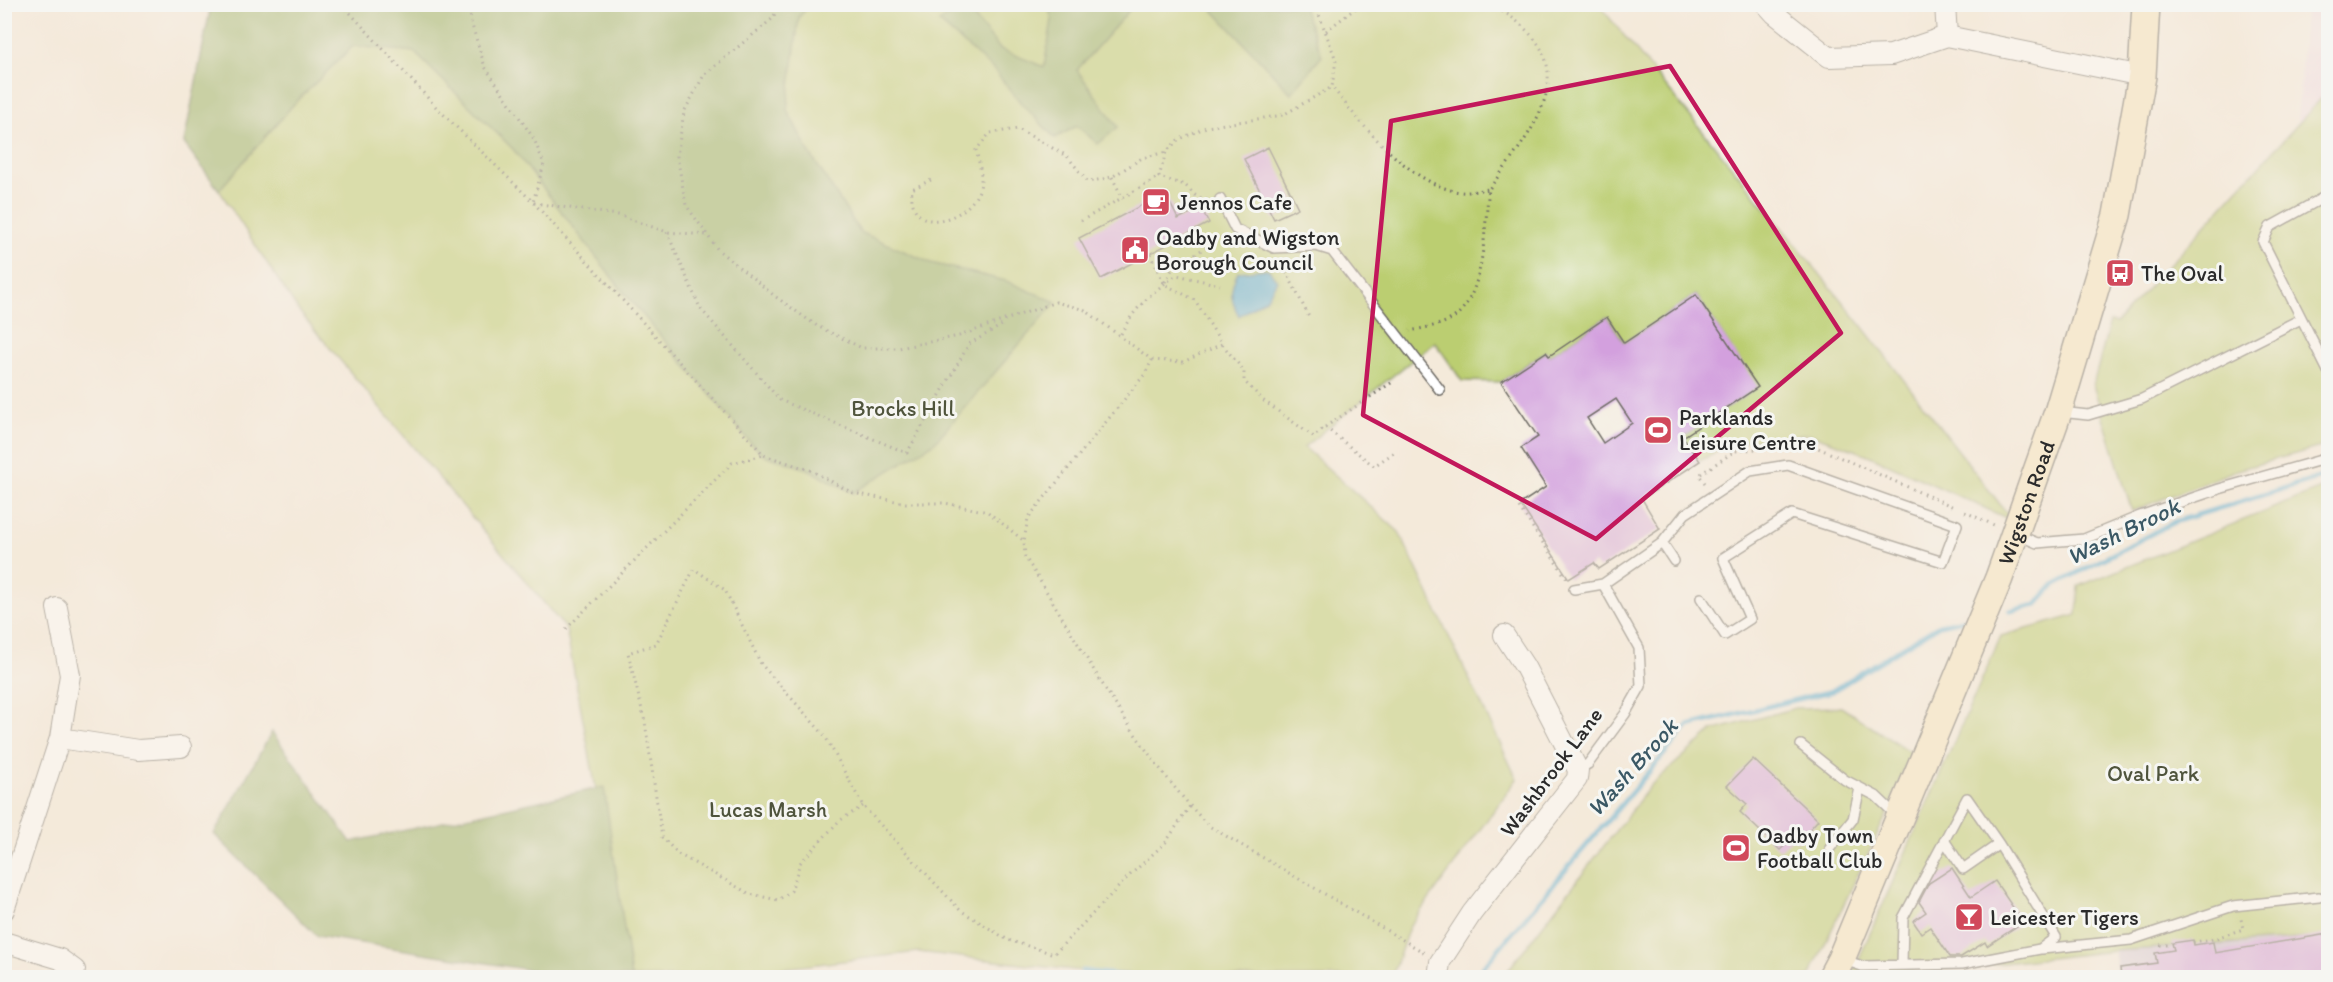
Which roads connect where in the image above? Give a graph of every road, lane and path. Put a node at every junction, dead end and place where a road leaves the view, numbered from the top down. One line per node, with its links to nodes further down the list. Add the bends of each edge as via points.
1 (342, 4): 24 (path, via 437,108)
2 (469, 4): 24 (path, via 485,67 534,139 544,164)
3 (781, 4): 28 (path, via 772,18 704,75 684,112 676,156 686,205)
4 (1315, 4): 12 (path)
5 (1360, 4): 12 (path)
6 (1388, 4): 7 (path)
7 (1427, 4)
8 (1479, 4): 20 (path, via 1512,16 1536,40 1547,63 1548,86 1540,113 1525,141)
9 (1766, 4): 13 (street, via 1829,57 1891,55)
10 (1945, 4): 13 (street)
11 (2146, 4): 14 (main road, Wigston Road)
12 (1326, 32): 15 (path, via 1335,60)
13 (1947, 36): 14 (street)
14 (2142, 76): 43 (main road, Wigston Road, via 2117,215)
15 (1332, 87): 16 (path, via 1283,114 1206,127 1178,140); 20 (path, via 1359,122 1426,179 1461,192)
16 (1166, 152): 17 (path, via 1143,158); 18 (path)
17 (1112, 177): 19 (path, via 1088,182 1067,156 1018,129 990,133 976,150 980,187 973,202 957,215 934,222 920,216 911,200 912,189); 22 (path)
18 (1159, 177): 22 (path); 23 (path, via 1185,185 1195,195 1211,201)
19 (931, 180)
20 (1489, 189): 36 (path, via 1477,286 1458,314 1440,324)
21 (2328, 195): 35 (lane, via 2270,227 2263,242)
22 (1123, 199): 25 (path)
23 (1220, 199): 26 (lane)
24 (532, 202): 27 (path, via 618,215); 46 (path)
25 (1081, 221)
26 (1235, 229): 29 (lane); 31 (path, via 1173,268)
27 (668, 232): 28 (path); 33 (path, via 700,308 780,400 907,453 969,344)
28 (708, 235): 33 (path, via 718,250 776,297 817,326 862,348 899,348 959,336)
29 (1274, 249): 34 (path); 36 (lane, via 1316,246 1332,251)
30 (1150, 254): 31 (path)
31 (1164, 284): 32 (path, via 1177,275); 37 (path, via 1128,319); 38 (path, via 1195,300)
32 (1220, 285)
33 (1014, 318): 37 (path, via 1056,302 1085,310)
34 (1310, 319)
35 (2301, 319): 40 (lane); 43 (lane, via 2142,399 2088,414)
36 (1396, 333): 42 (lane)
37 (1121, 334): 39 (path)
38 (1222, 344): 39 (path, via 1184,362); 44 (path, via 1244,371 1244,381 1264,401 1314,437)
39 (1152, 360): 51 (path, via 1145,374 1028,518)
40 (2328, 371)
41 (1394, 381): 44 (path)
42 (1440, 390)
43 (2058, 412): 50 (main road, Wigston Road)
44 (1325, 427): 45 (path, via 1374,466)
45 (1395, 452)
46 (764, 455): 51 (path, via 810,470 853,493 988,512); 58 (path, via 732,463)
47 (2328, 458): 50 (lane, via 2219,489 2084,539 2037,543)
48 (1708, 488): 50 (path, via 1700,475 1735,451 1809,444)
49 (1519, 507): 55 (path)
50 (2015, 534): 67 (main road, Wigston Road)
51 (1024, 541): 66 (path, via 1025,557 1105,689)
52 (1662, 543): 53 (lane); 54 (lane); 56 (lane, via 1685,514 1750,471 1788,465 1957,525 1943,561 1792,514 1723,558 1750,618 1725,635)
53 (1674, 561)
54 (1603, 584): 55 (lane); 63 (lane, Washbrook Lane, via 1639,648 1641,686 1588,764)
55 (1574, 589)
56 (1701, 598)
57 (57, 608): 60 (street, via 70,675)
58 (566, 629)
59 (1504, 635): 63 (street, via 1525,667)
60 (60, 738): 62 (street, via 138,750); 73 (street)
61 (1801, 745): 64 (lane)
62 (181, 747)
63 (1578, 770): 80 (street, Washbrook Lane, via 1576,779 1472,913)
64 (1860, 788): 67 (lane, via 1876,796); 70 (lane, via 1853,819)
65 (863, 806): 65 (path, via 839,821 800,863 792,891 778,900 750,894 678,854 662,837 645,722 628,653 656,644 694,568 725,590 761,664 825,736); 66 (path, via 960,910 1008,940 1054,954 1166,842)
66 (1190, 806): 80 (path, via 1209,826)
67 (1901, 819): 78 (main road, Wigston Road)
68 (1944, 840): 69 (lane, via 1963,869); 69 (lane, via 1967,798); 77 (lane, via 1903,918)
69 (1999, 844): 76 (lane, via 2056,937)
70 (1830, 848)
71 (2319, 897): 72 (lane)
72 (2239, 905): 75 (path, via 2243,929); 76 (lane, via 2131,940)
73 (4, 910)
74 (4, 942): 79 (street, via 60,959)
75 (2193, 942)
76 (2040, 949): 77 (lane, via 1962,964)
77 (1902, 965): 78 (lane)
78 (1836, 968)
79 (75, 970)
80 (1439, 970)

